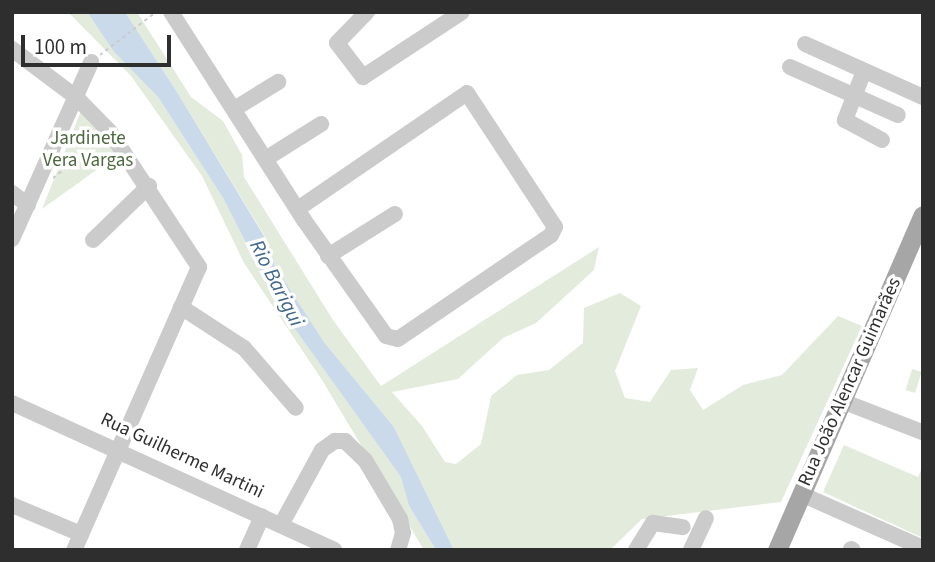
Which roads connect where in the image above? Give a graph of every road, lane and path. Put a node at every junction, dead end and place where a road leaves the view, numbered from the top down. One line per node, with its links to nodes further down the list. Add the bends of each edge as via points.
1 (156, 12): 7 (path)
2 (171, 12): 14 (street)
3 (367, 12): 4 (street, via 337,43 363,77)
4 (462, 12)
5 (805, 44): 9 (street)
6 (12, 49): 12 (street)
7 (96, 58): 12 (street)
8 (790, 67): 11 (street)
9 (864, 71): 11 (street); 13 (street)
10 (278, 82): 14 (street)
11 (852, 95): 15 (street); 18 (street, via 845,120)
12 (76, 97): 17 (street); 23 (street)
13 (923, 97)
14 (234, 109): 19 (street)
15 (898, 115)
16 (321, 124): 19 (street)
17 (110, 132): 20 (path); 21 (street)
18 (882, 140)
19 (267, 158): 24 (street)
20 (51, 180)
21 (149, 186): 28 (street); 30 (street, via 199,267)
22 (12, 193): 23 (street)
23 (28, 205): 27 (street)
24 (299, 208): 29 (street); 29 (street, via 467,93 555,227 551,235 398,339 386,336)
25 (395, 214): 29 (street)
26 (923, 215): 31 (main road, Rua João Alencar Guimarães)
27 (12, 239)
28 (93, 240)
29 (328, 256)
30 (181, 307): 33 (street, via 244,348); 35 (street)
31 (842, 401): 34 (street); 36 (main road, Rua João Alencar Guimarães)
32 (12, 403): 35 (street, Rua Guilherme Martini)
33 (296, 408)
34 (922, 432)
35 (118, 450): 38 (street, Rua Guilherme Martini); 42 (street)
36 (801, 494): 43 (street); 50 (main road, Rua João Alencar Guimarães)
37 (12, 505): 42 (street)
38 (262, 516): 40 (street, Rua Guilherme Martini); 45 (street)
39 (706, 518): 49 (street)
40 (281, 525): 46 (street, Rua Guilherme Martini); 47 (street, via 323,450 335,441 345,441 365,460 400,519 403,533)
41 (683, 527): 48 (street, via 653,523)
42 (80, 534): 44 (street)
43 (923, 548)
44 (74, 550)
45 (247, 550)
46 (334, 550)
47 (398, 550)
48 (636, 550)
49 (691, 550)
50 (777, 550)

